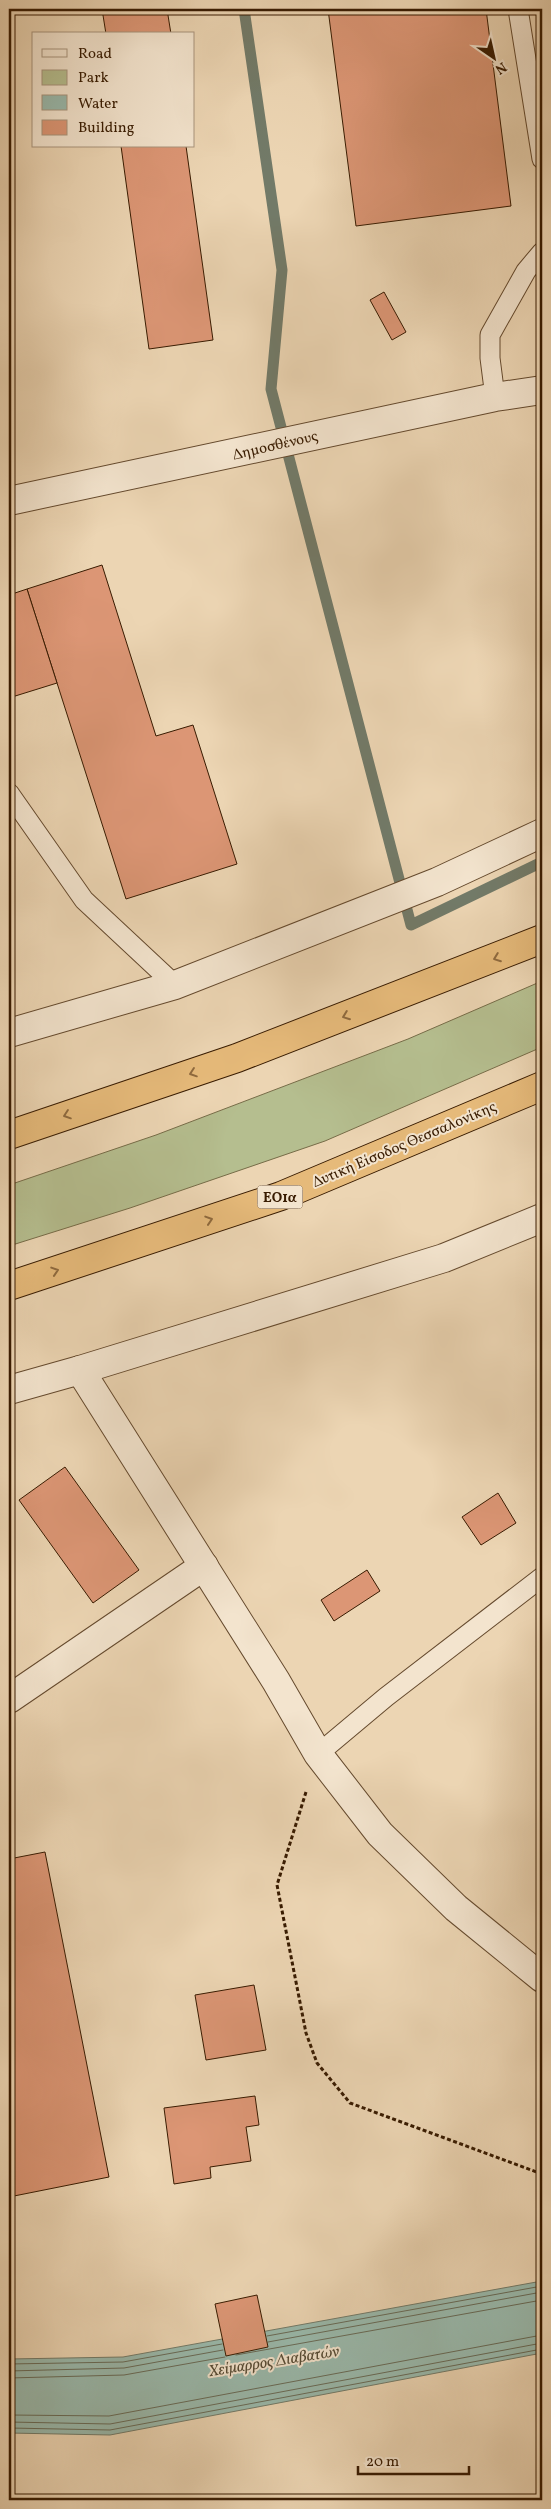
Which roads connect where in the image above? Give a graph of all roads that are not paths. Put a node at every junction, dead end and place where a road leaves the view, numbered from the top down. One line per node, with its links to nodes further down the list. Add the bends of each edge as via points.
1 (518, 9): 2 (lane)
2 (542, 159)
3 (542, 252): 5 (lane, via 526,271 490,334)
4 (542, 390): 5 (street, Δημοσθένους)
5 (495, 397): 6 (street, Δημοσθένους)
6 (9, 501)
7 (9, 794): 10 (lane, via 84,900)
8 (542, 833): 10 (street, via 437,882)
9 (542, 939): 13 (highway, one-way to 13, via 237,1058)
10 (175, 985): 11 (street)
11 (9, 1033)
12 (542, 1086): 15 (highway, Δυτική Είσοδος Θεσσαλονίκης / ΕΟ1α, one-way to 12, via 281,1196)
13 (9, 1135)
14 (542, 1218): 16 (street, via 444,1258)
15 (9, 1286)
16 (80, 1370): 17 (street); 18 (street)
17 (9, 1390)
18 (204, 1566): 20 (street); 21 (street)
19 (542, 1577): 21 (lane, via 386,1697)
20 (9, 1699)
21 (318, 1754): 22 (street, via 380,1834 456,1908)
22 (542, 1978)

